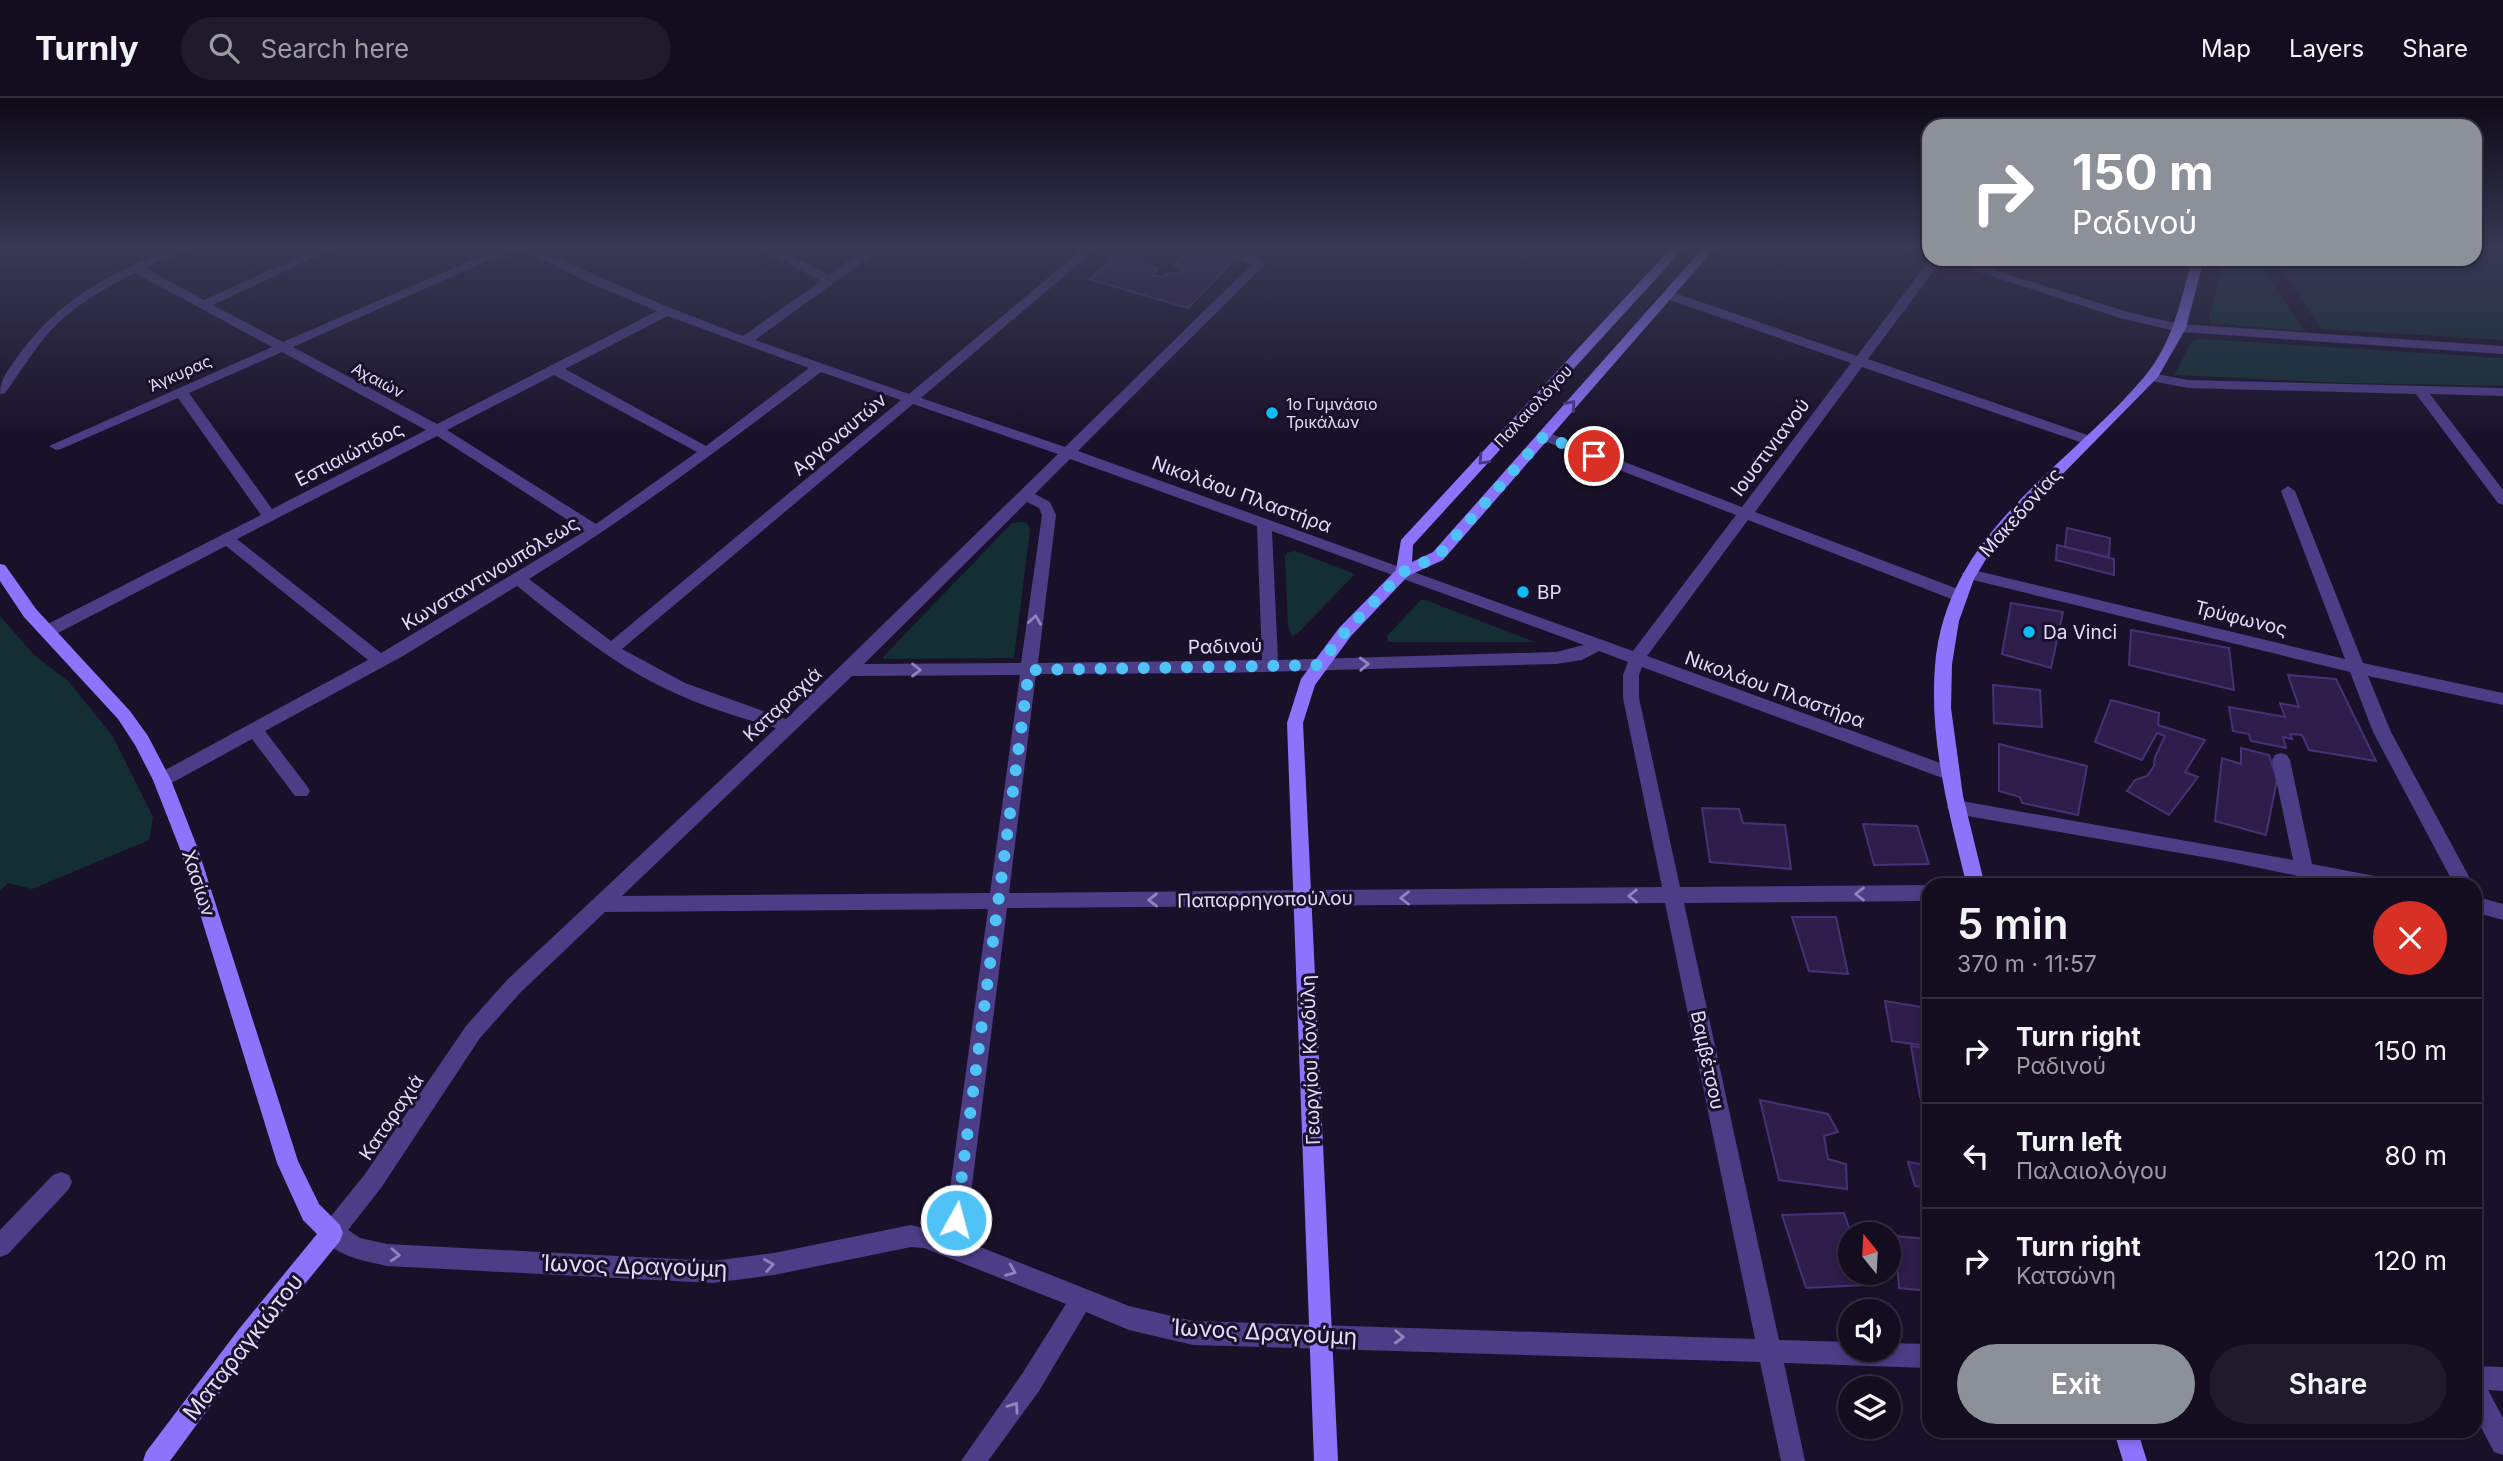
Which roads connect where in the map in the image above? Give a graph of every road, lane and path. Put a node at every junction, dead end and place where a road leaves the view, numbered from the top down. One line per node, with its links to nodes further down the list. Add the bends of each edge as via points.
1 (67, 312): 23 (street, via 30,348)
2 (216, 312): 17 (street, Αχαιών)
3 (364, 312): 17 (street, Άγκυρας)
4 (666, 312): 21 (street, Εστιαιώτιδος)
5 (673, 312): 16 (street, Νικολάου Πλαστήρα)
6 (786, 312): 16 (street)
7 (1015, 312): 27 (street, Αργοναυτών)
8 (1211, 312): 33 (street, Καταραχιά)
9 (1620, 312): 43 (main road, Παλαιολόγου, one-way to 43, via 1406,544)
10 (1653, 312): 29 (main road, Παλαιολόγου, one-way to 10)
11 (1716, 312): 19 (street)
12 (1896, 312): 19 (street, Ιουστινιανού)
13 (2113, 312): 15 (street)
14 (2185, 312): 15 (main road, Μακεδονίας)
15 (2180, 328): 18 (street); 22 (main road, Μακεδονίας)
16 (747, 340): 20 (street, Νικολάου Πλαστήρα)
17 (283, 347): 24 (street, Άγκυρας); 28 (street, Αχαιών)
18 (2503, 350)
19 (1859, 361): 30 (street); 37 (street, Ιουστινιανού)
20 (818, 368): 27 (street, Νικολάου Πλαστήρα); 32 (street, Κωνσταντινουπόλεως)
21 (554, 369): 28 (street, Εστιαιώτιδος); 32 (street)
22 (2151, 377): 25 (street, via 2188,384); 30 (main road, Μακεδονίας)
23 (0, 390)
24 (181, 392): 31 (street, Άγκυρας); 38 (street)
25 (2421, 392): 26 (street); 36 (street)
26 (2503, 392)
27 (911, 399): 33 (street, Νικολάου Πλαστήρα); 49 (street, Αργοναυτών)
28 (437, 430): 38 (street, Εστιαιώτιδος); 40 (street, Αχαιών)
29 (1544, 436): 37 (street); 43 (main road, Παλαιολόγου, via 1438,556)
30 (2088, 440): 44 (main road, Μακεδονίας, via 1992,538)
31 (56, 446)
32 (707, 452): 40 (street, Κωνσταντινουπόλεως)
33 (1068, 453): 35 (street, Καταραχιά); 39 (street, Νικολάου Πλαστήρα)
34 (2288, 491): 54 (street)
35 (1025, 495): 55 (street, Καταραχιά); 56 (street, one-way to 35, via 1049,515 1042,502)
36 (2503, 500)
37 (1745, 514): 46 (street); 50 (street, Ιουστινιανού)
38 (270, 516): 41 (street, Εστιαιώτιδος)
39 (1264, 523): 43 (street, Νικολάου Πλαστήρα); 53 (street)
40 (596, 531): 45 (street, Κωνσταντινουπόλεως)
41 (227, 538): 47 (street, Εστιαιώτιδος); 51 (street)
42 (0, 569): 47 (main road, Χασίων)
43 (1403, 572): 48 (street, Νικολάου Πλαστήρα); 52 (main road, Παλαιολόγου)
44 (1969, 574): 46 (main road, Μακεδονίας); 54 (street, Τρύφωνος)
45 (519, 579): 49 (street); 51 (street, Κωνσταντινουπόλεως)
46 (1960, 596): 61 (main road, Μακεδονίας, via 1945,649 1941,690)
47 (48, 631): 62 (main road, Χασίων, via 124,715)
48 (1599, 644): 50 (street, Νικολάου Πλαστήρα); 52 (street, Ραδινού, one-way to 48, via 1556,658 1582,654)
49 (612, 649): 58 (street, via 667,683)
50 (1637, 658): 61 (street, Νικολάου Πλαστήρα); 70 (street, Βαμβέτσου, via 1631,698)
51 (380, 661): 59 (street, Κωνσταντινουπόλεως)
52 (1319, 665): 53 (street, Ραδινού); 71 (main road, Γεωργίου Κονδύλη, via 1302,692 1294,723)
53 (1270, 666): 56 (street, Ραδινού)
54 (2358, 668): 57 (street, Τρύφωνος); 68 (street, via 2390,750)
55 (848, 670): 56 (street, Ραδινού, one-way to 56); 58 (street, Καταραχιά)
56 (1029, 670): 72 (street)
57 (2503, 699)
58 (789, 726): 73 (street, Καταραχιά)
59 (254, 729): 62 (street, Κωνσταντινουπόλεως); 63 (street)
60 (2281, 760): 65 (street)
61 (1948, 773): 64 (main road, Μακεδονίας)
62 (162, 780): 77 (main road, Χασίων, via 189,849 288,1163 311,1212)
63 (301, 791)
64 (1956, 807): 65 (street); 66 (main road, Μακεδονίας)
65 (2304, 869): 67 (street)
66 (1974, 878)
67 (2347, 878)
68 (2461, 878)
69 (1922, 893): 70 (street, Παπαρρηγοπούλου, one-way to 70)
70 (1673, 895): 71 (street, Παπαρρηγοπούλου, one-way to 71); 82 (street, Βαμβέτσου)
71 (1303, 898): 72 (street, Παπαρρηγοπούλου, one-way to 72); 81 (main road, Γεωργίου Κονδύλη)
72 (999, 901): 73 (street, Παπαρρηγοπούλου); 79 (street)
73 (601, 904): 77 (street, Καταραχιά, via 514,986 473,1032 381,1170)
74 (2482, 906): 75 (street)
75 (2503, 912)
76 (61, 1182): 78 (street)
77 (332, 1233): 79 (street, Ίωνος Δραγούμη, one-way to 79, via 356,1248 387,1255 713,1272 906,1236); 89 (main road, Ματαραγκιώτου)
78 (0, 1246)
79 (953, 1247): 80 (street, Ίωνος Δραγούμη, one-way to 80)
80 (1081, 1299): 81 (street, Ίωνος Δραγούμη, via 1129,1318 1194,1333); 90 (street, one-way to 80, via 1051,1355)
81 (1320, 1335): 82 (street, Ίωνος Δραγούμη, one-way to 82); 91 (main road, Γεωργίου Κονδύλη)
82 (1770, 1350): 83 (street, Ίωνος Δραγούμη); 92 (street, Βαμβέτσου)
83 (1922, 1356)
84 (2482, 1378): 85 (street)
85 (2503, 1379)
86 (2482, 1403): 88 (street)
87 (2128, 1438): 93 (main road)
88 (2503, 1443)
89 (155, 1461)
90 (973, 1461)
91 (1326, 1461)
92 (1793, 1461)
93 (2135, 1461)

